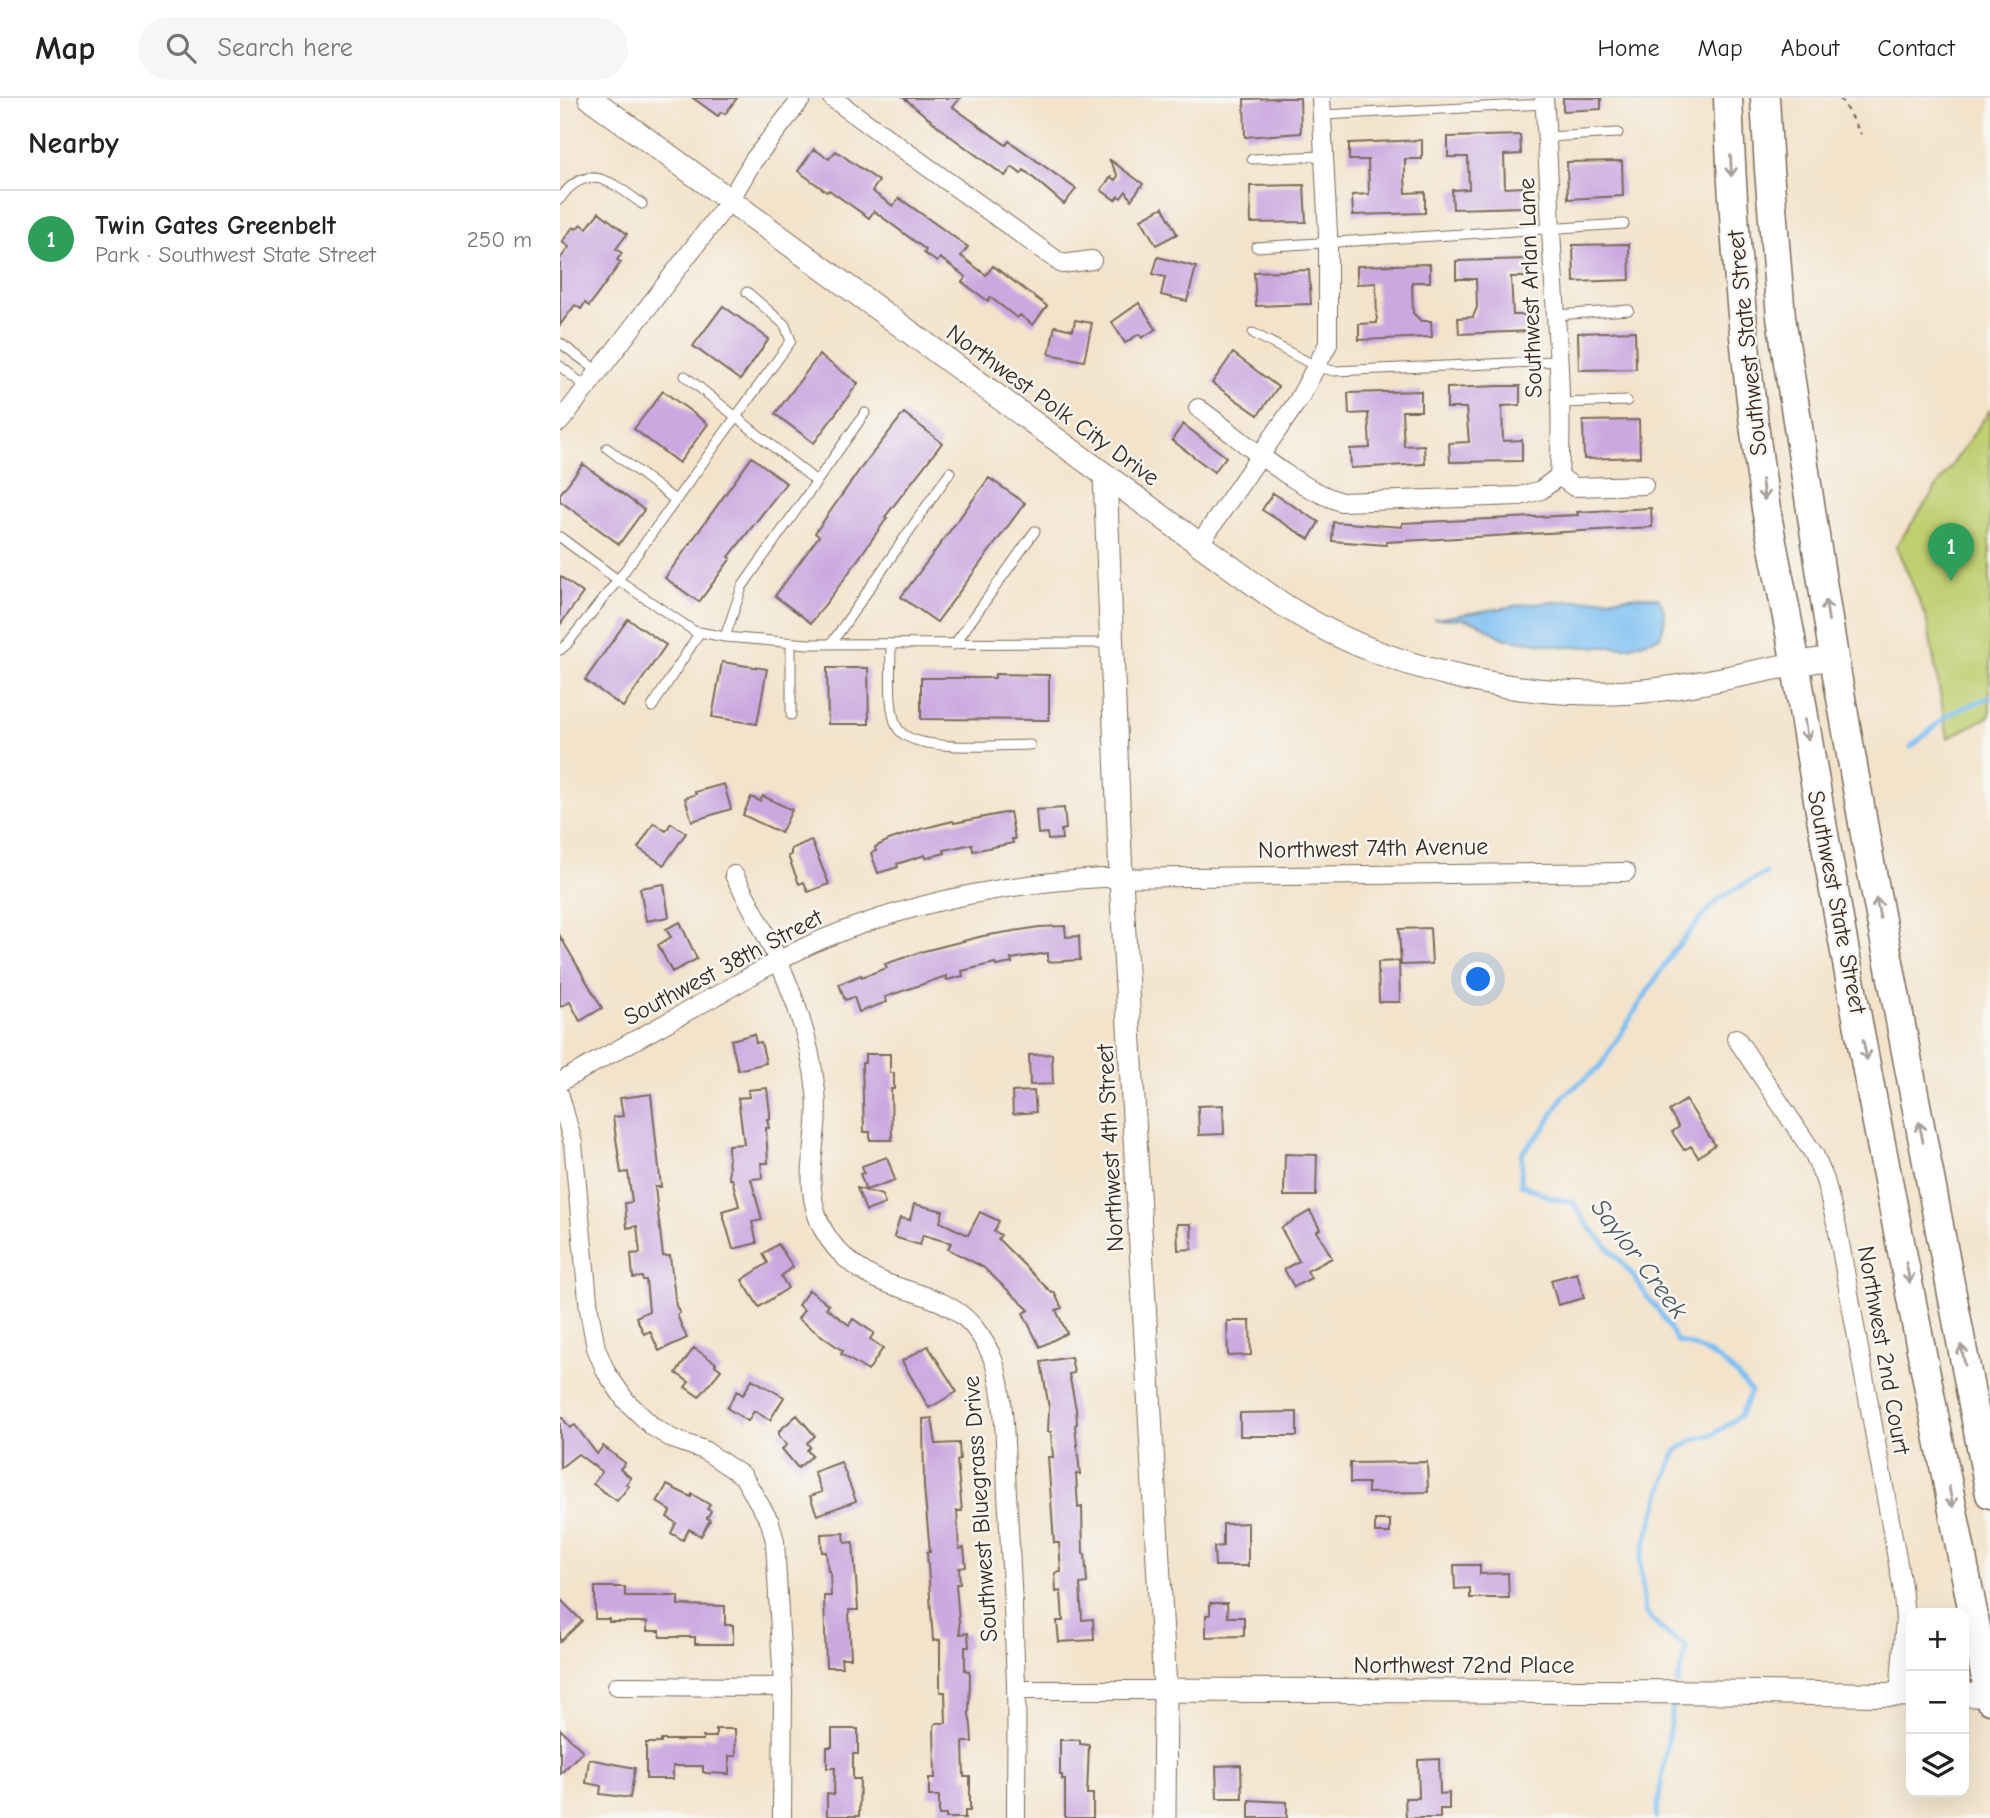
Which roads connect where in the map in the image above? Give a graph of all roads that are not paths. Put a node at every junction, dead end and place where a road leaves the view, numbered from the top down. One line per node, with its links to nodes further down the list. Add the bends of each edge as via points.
1 (590, 98): 13 (street, Northwest Polk City Drive)
2 (802, 98): 13 (street, via 753,161)
3 (832, 98): 19 (street, via 1062,264)
4 (1728, 98): 58 (main road, Southwest State Street, one-way to 58, via 1745,344 1764,499)
5 (1765, 98): 57 (main road, Southwest State Street, one-way to 5, via 1781,317)
6 (1544, 101): 7 (lane); 9 (street, Southwest Arlan Lane)
7 (1322, 106): 10 (street)
8 (1618, 133): 9 (lane)
9 (1548, 137): 16 (street, Southwest Arlan Lane)
10 (1324, 156): 11 (lane); 17 (street)
11 (1252, 159)
12 (560, 199): 14 (lane, via 570,186 593,178 617,185)
13 (730, 200): 28 (street); 40 (street, Northwest Polk City Drive)
14 (642, 204)
15 (1624, 224): 16 (lane)
16 (1552, 229): 17 (lane); 22 (street, Southwest Arlan Lane)
17 (1328, 244): 18 (lane); 27 (street, via 1328,344)
18 (1256, 247)
19 (1092, 260)
20 (747, 292): 35 (lane, via 785,324 791,341)
21 (1629, 310): 22 (lane)
22 (1556, 315): 25 (street, Southwest Arlan Lane)
23 (1253, 333): 27 (lane)
24 (560, 343): 28 (lane)
25 (1558, 361): 27 (lane, via 1334,371); 32 (street, Southwest Arlan Lane)
26 (560, 366): 30 (lane)
27 (1317, 367): 38 (street)
28 (597, 371): 30 (street)
29 (685, 376): 35 (lane)
30 (587, 388): 36 (street)
31 (1627, 401): 32 (lane)
32 (1560, 403): 41 (street, Southwest Arlan Lane)
33 (1198, 408): 38 (street)
34 (865, 413): 42 (lane)
35 (735, 417): 42 (lane); 44 (lane)
36 (560, 422)
37 (607, 448): 44 (lane)
38 (1261, 456): 41 (street, via 1319,495 1341,502 1520,496 1541,490); 47 (street)
39 (950, 472): 53 (lane)
40 (1105, 475): 47 (street, Northwest Polk City Drive); 52 (street, Northwest 4th Street)
41 (1559, 476): 43 (street, via 1574,487)
42 (816, 481): 50 (lane, via 742,587)
43 (1644, 485)
44 (675, 500): 48 (lane)
45 (1035, 531): 55 (lane)
46 (560, 537): 48 (lane)
47 (1200, 543): 58 (street, Northwest Polk City Drive, via 1274,598 1332,631 1455,677 1541,691 1601,694 1660,690)
48 (618, 580): 49 (lane); 56 (lane)
49 (700, 632): 50 (lane); 59 (lane)
50 (725, 637): 51 (lane)
51 (791, 643): 53 (lane); 60 (lane)
52 (1112, 643): 55 (lane); 64 (street, Northwest 4th Street)
53 (831, 644): 54 (lane)
54 (891, 645): 55 (lane); 61 (lane, via 893,711 898,729 911,740 933,745)
55 (954, 645)
56 (560, 650)
57 (1834, 658): 58 (street); 69 (main road, Southwest State Street, one-way to 57)
58 (1795, 662): 75 (main road, Southwest State Street, one-way to 75)
59 (652, 707)
60 (791, 715)
61 (1030, 745)
62 (1626, 872): 64 (street, Northwest 74th Avenue)
63 (733, 875): 65 (street, Southwest Bluegrass Drive)
64 (1121, 878): 65 (street, Southwest 38th Street, via 975,892 822,940); 73 (street, Northwest 4th Street)
65 (778, 962): 67 (street, Southwest 38th Street); 72 (street, Southwest Bluegrass Drive, via 793,994 811,1057 817,1122 810,1184 827,1239 864,1272 947,1304 988,1345 995,1365 1012,1551)
66 (1736, 1038): 74 (street, Northwest 2nd Court, via 1814,1154 1837,1227 1902,1586)
67 (560, 1082)
68 (560, 1096): 71 (street, via 573,1143 589,1310 597,1348 626,1401 653,1427 704,1450 743,1476 771,1522)
69 (1990, 1494)
70 (617, 1686): 71 (street)
71 (783, 1687): 76 (street)
72 (1016, 1689): 73 (street, Northwest 72nd Place); 77 (street, Southwest Bluegrass Drive)
73 (1165, 1690): 74 (street, Northwest 72nd Place); 78 (street, Northwest 4th Street)
74 (1905, 1695)
75 (1983, 1696)
76 (782, 1818)
77 (1016, 1818)
78 (1164, 1818)

